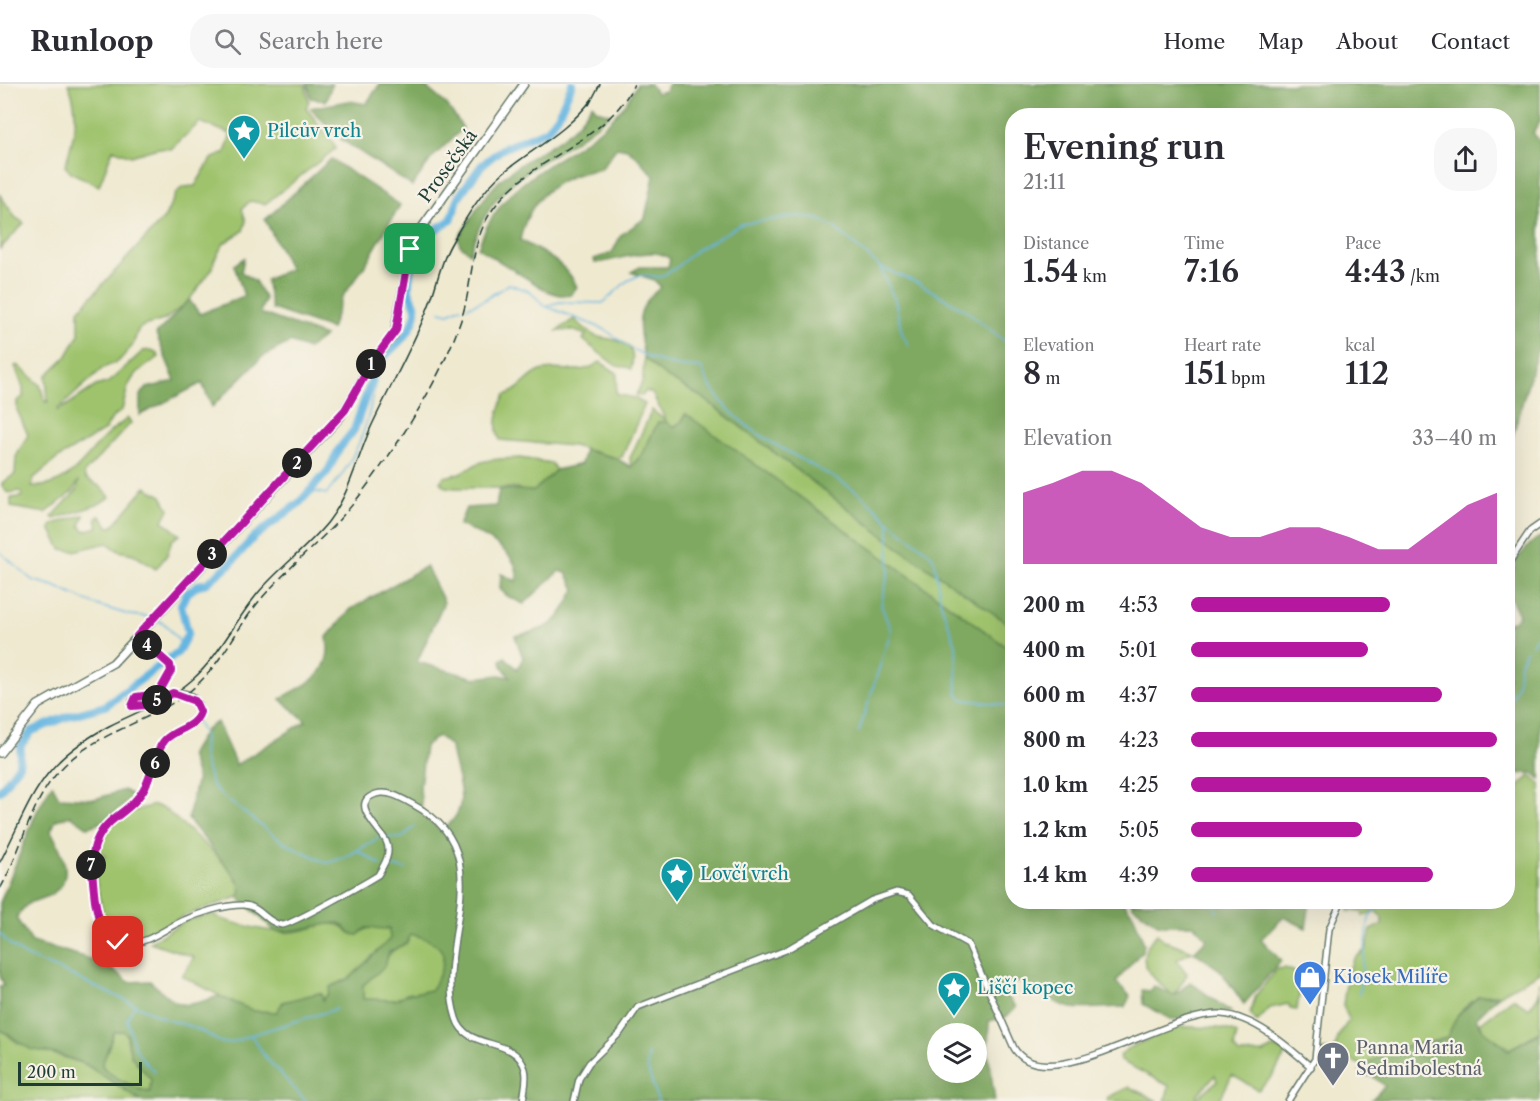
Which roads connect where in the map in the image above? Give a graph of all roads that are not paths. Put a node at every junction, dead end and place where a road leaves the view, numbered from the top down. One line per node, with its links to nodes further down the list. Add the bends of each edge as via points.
1 (524, 84): 4 (main road, Prosečská, via 416,236 410,249 396,330 345,410)
2 (1540, 524): 3 (street, via 1530,531)
3 (1515, 554)
4 (137, 636): 5 (main road, Prosečská, via 107,668 38,705); 8 (street, via 170,665 169,676 158,694 136,697 132,706 146,705 173,693 192,698 198,706 198,717 166,739 141,793 104,828 96,842 91,861 98,918 110,937 129,943 147,939 199,914 242,905 256,908 275,923 293,923 378,875 387,861 388,849 366,815 365,805 369,797 378,793 396,796 434,818 456,850 463,877 450,987 455,1017 469,1035 517,1055 525,1071)
5 (0, 753)
6 (1338, 909): 7 (street, via 1329,929 1317,1048)
7 (1311, 1067): 9 (street, via 1272,1035 1223,1014 1189,1018 1074,1063 1032,1065 1021,1059 1014,1048 964,940 934,925 909,895 896,892 883,895 786,950 638,1006 620,1033 589,1063 579,1079); 10 (street)
8 (523, 1101)
9 (574, 1101)
10 (1288, 1101)

